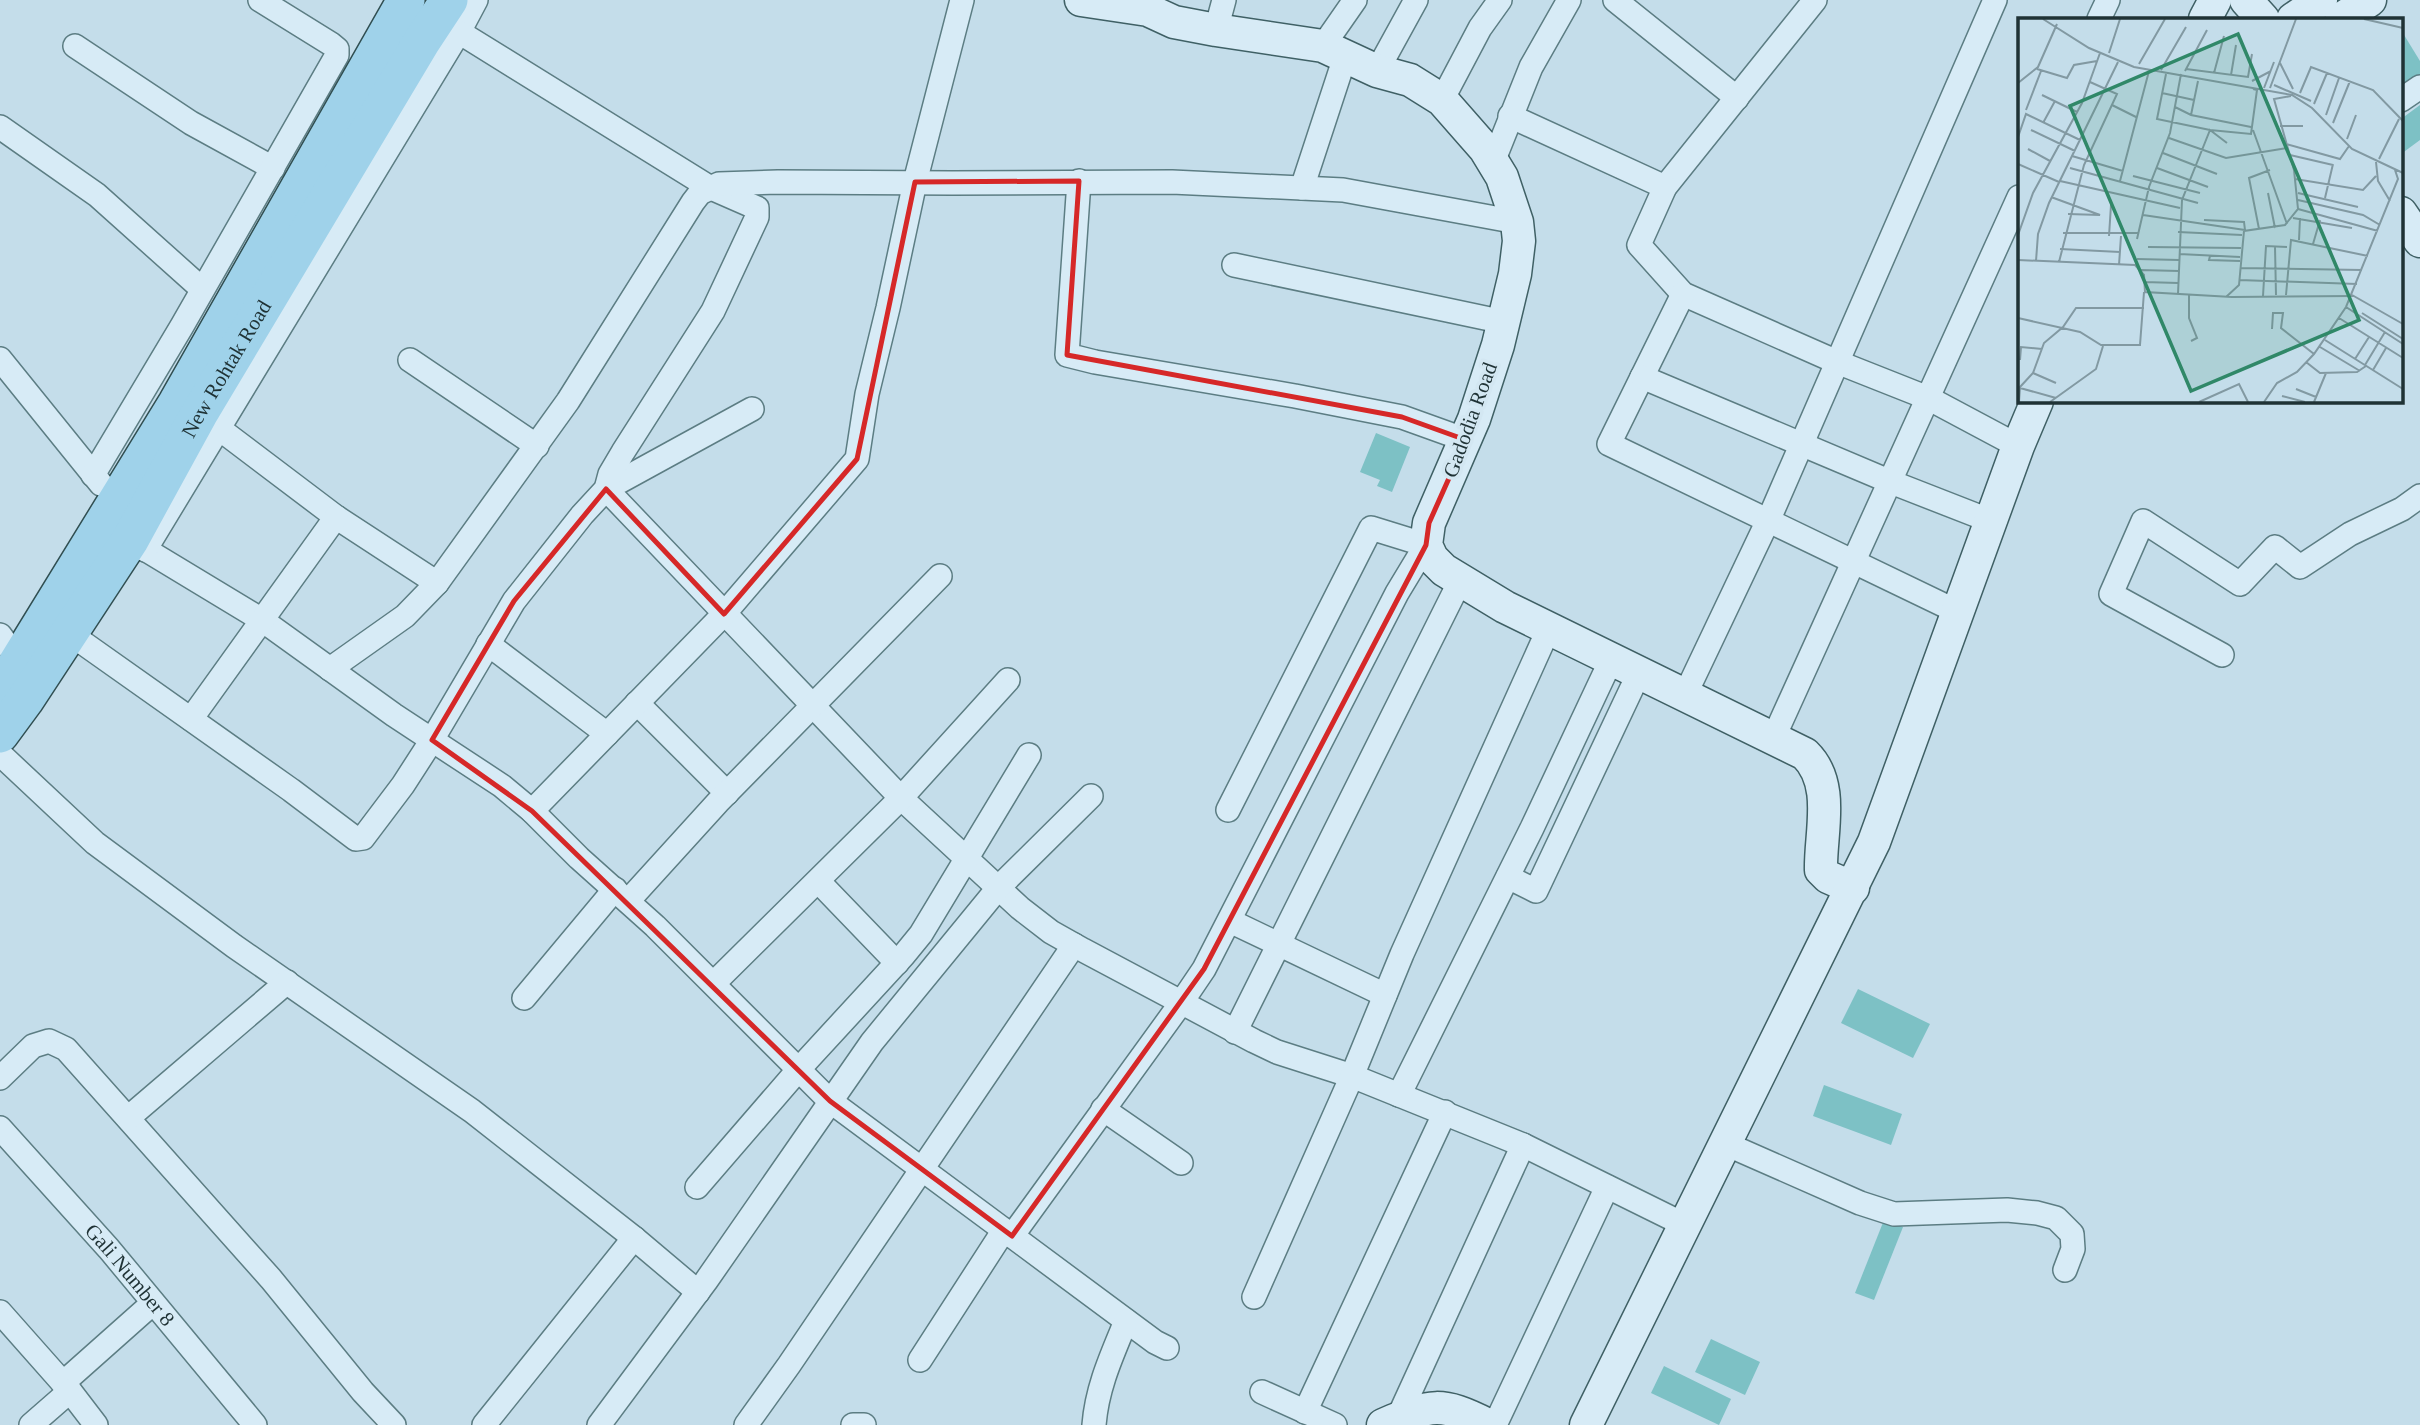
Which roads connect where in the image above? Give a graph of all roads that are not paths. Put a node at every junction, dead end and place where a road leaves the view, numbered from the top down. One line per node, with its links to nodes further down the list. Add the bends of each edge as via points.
1 (260, 0): 37 (street, via 337,49 335,61)
2 (378, 0): 26 (main road)
3 (406, 0): 26 (main road, New Rohtak Road)
4 (476, 0): 20 (street)
5 (962, 0): 39 (street)
6 (1081, 0): 19 (street, Gadodia Road, via 1148,10 1174,22)
7 (1355, 0): 28 (street)
8 (1416, 0): 29 (street)
9 (1500, 0): 33 (street)
10 (1569, 0): 34 (street)
11 (1615, 0): 31 (street)
12 (1815, 0): 31 (street)
13 (1995, 0): 53 (street)
14 (2108, 0): 21 (street)
15 (2215, 0): 22 (street)
16 (2246, 0): 23 (street)
17 (2321, 0): 24 (street)
18 (2370, 0): 25 (street)
19 (1220, 15): 28 (street, Gadodia Road)
20 (454, 16): 40 (street); 58 (street); 67 (main road, New Rohtak Road, via 422,41 200,414)
21 (2099, 18)
22 (2206, 18)
23 (2262, 18)
24 (2294, 18)
25 (2343, 18)
26 (380, 43): 67 (main road, New Rohtak Road)
27 (75, 46): 37 (street, via 191,123)
28 (1334, 52): 29 (street, Gadodia Road); 42 (street)
29 (1377, 71): 33 (street, Gadodia Road, via 1410,80)
30 (2420, 87): 32 (street)
31 (1737, 97): 41 (street)
32 (2402, 99)
33 (1442, 100): 36 (street, Gadodia Road)
34 (1510, 116): 36 (street); 41 (street)
35 (0, 127): 48 (street, via 97,195)
36 (1493, 162): 45 (street, Gadodia Road)
37 (273, 168): 48 (street)
38 (1079, 181): 39 (street); 42 (street); 59 (street, via 1067,355 1402,416)
39 (915, 182): 40 (street); 76 (street, via 867,394 857,460)
40 (709, 187): 61 (street, via 693,202); 64 (street, via 755,206 757,217 713,311 623,452)
41 (1665, 187): 49 (street, via 1639,245)
42 (1302, 188): 45 (street, via 1366,193)
43 (2018, 199): 55 (street)
44 (2402, 214): 46 (street)
45 (1517, 222): 50 (street, Gadodia Road, via 1515,274)
46 (2420, 241)
47 (1234, 265): 50 (street)
48 (202, 289): 67 (street)
49 (1683, 294): 53 (street); 54 (street)
50 (1504, 322): 59 (street, Gadodia Road)
51 (0, 359): 67 (street)
52 (410, 360): 61 (street)
53 (1837, 362): 55 (street); 60 (street)
54 (1642, 377): 60 (street); 69 (street, via 1609,444)
55 (1928, 398): 62 (street); 63 (street)
56 (2037, 402): 62 (street)
57 (752, 409): 64 (street)
58 (217, 427): 66 (street); 67 (street)
59 (1466, 440): 70 (street, Gadodia Road, via 1429,523)
60 (1802, 443): 63 (street); 69 (street)
61 (537, 446): 74 (street)
62 (2018, 446): 68 (street)
63 (1891, 482): 68 (street); 71 (street)
64 (606, 489): 76 (street); 80 (street, via 526,584)
65 (2420, 496): 81 (street, via 2300,567 2274,547 2240,584 2143,521 2111,594)
66 (336, 517): 74 (street); 77 (street)
67 (117, 518): 77 (street); 79 (main road, New Rohtak Road); 83 (main road, New Rohtak Road)
68 (1991, 521): 75 (street)
69 (1767, 522): 71 (street); 87 (street)
70 (1426, 545): 73 (street, via 1432,558); 100 (street, via 1371,528); 108 (street, via 1397,593)
71 (1854, 564): 75 (street); 93 (street)
72 (940, 576): 89 (street)
73 (1460, 581): 78 (street); 109 (street)
74 (437, 583): 84 (street, via 405,616)
75 (1958, 612): 106 (street)
76 (724, 614): 88 (street); 89 (street)
77 (262, 621): 84 (street); 90 (street)
78 (1549, 628): 82 (street); 114 (street)
79 (69, 633): 90 (street); 91 (main road, New Rohtak Road)
80 (488, 645): 92 (street); 94 (street)
81 (2221, 655)
82 (1611, 660): 85 (street); 103 (street)
83 (6, 662)
84 (330, 669): 94 (street)
85 (1639, 673): 87 (street); 103 (street, via 1536,891)
86 (1008, 680): 99 (street)
87 (1685, 695): 93 (street)
88 (637, 703): 92 (street); 97 (street)
89 (814, 706): 97 (street); 99 (street)
90 (191, 719): 94 (street, via 359,840)
91 (0, 734)
92 (607, 734): 101 (street)
93 (1773, 738): 106 (street, via 1811,760 1825,806 1821,870)
94 (432, 740): 101 (street)
95 (0, 754): 112 (street, via 95,843)
96 (1029, 755): 102 (street)
97 (727, 793): 107 (street)
98 (1091, 796): 105 (street)
99 (901, 798): 102 (street); 104 (street)
100 (1228, 810)
101 (532, 811): 107 (street)
102 (968, 858): 105 (street); 111 (street)
103 (1508, 877): 121 (street)
104 (817, 881): 111 (street); 113 (street)
105 (999, 887): 110 (street, via 1051,932); 122 (street, via 872,1042)
106 (1853, 888): 127 (street)
107 (621, 895): 113 (street); 115 (street)
108 (1230, 921): 109 (street); 116 (street)
109 (1279, 944): 114 (street); 117 (street)
110 (1074, 945): 116 (street); 130 (street)
111 (897, 963): 118 (street)
112 (287, 982): 125 (street); 135 (street, via 472,1111)
113 (714, 983): 118 (street)
114 (1385, 996): 119 (street)
115 (524, 998)
116 (1181, 1003): 117 (street); 123 (street)
117 (1235, 1032): 119 (street, via 1277,1052)
118 (799, 1069): 122 (street); 131 (street)
119 (1352, 1076): 121 (street); 138 (street)
120 (0, 1078): 125 (street, via 33,1046 49,1041 66,1049)
121 (1399, 1095): 124 (street)
122 (830, 1101): 130 (street); 137 (street)
123 (1103, 1109): 129 (street); 134 (street)
124 (1445, 1112): 128 (street); 146 (street)
125 (128, 1118): 151 (street)
126 (0, 1128): 139 (street, Gali Number 8)
127 (1726, 1144): 133 (street); 136 (street, via 1894,1214 2007,1210 2056,1217 2072,1234 2073,1249)
128 (1523, 1145): 132 (street); 147 (street)
129 (1181, 1163)
130 (921, 1169): 134 (street); 154 (street)
131 (697, 1187)
132 (1607, 1187): 133 (street); 160 (street)
133 (1685, 1225): 161 (street)
134 (1008, 1233): 141 (street); 143 (street)
135 (634, 1238): 137 (street); 152 (street)
136 (2065, 1270)
137 (698, 1292): 153 (street)
138 (1254, 1297)
139 (153, 1303): 144 (street); 150 (street, Gali Number 8)
140 (0, 1312): 144 (street)
141 (1126, 1321): 142 (street); 157 (street, via 1104,1373)
142 (1167, 1348)
143 (920, 1360)
144 (66, 1387): 148 (street); 149 (street)
145 (1262, 1392): 146 (street)
146 (1305, 1412): 158 (street)
147 (1391, 1422): 159 (street, via 1442,1407)
148 (31, 1425)
149 (96, 1425)
150 (255, 1425)
151 (394, 1425)
152 (484, 1425)
153 (599, 1425)
154 (746, 1425)
155 (853, 1425): 156 (street)
156 (864, 1425)
157 (1094, 1425)
158 (1335, 1425)
159 (1488, 1425)
160 (1495, 1425)
161 (1586, 1425)

